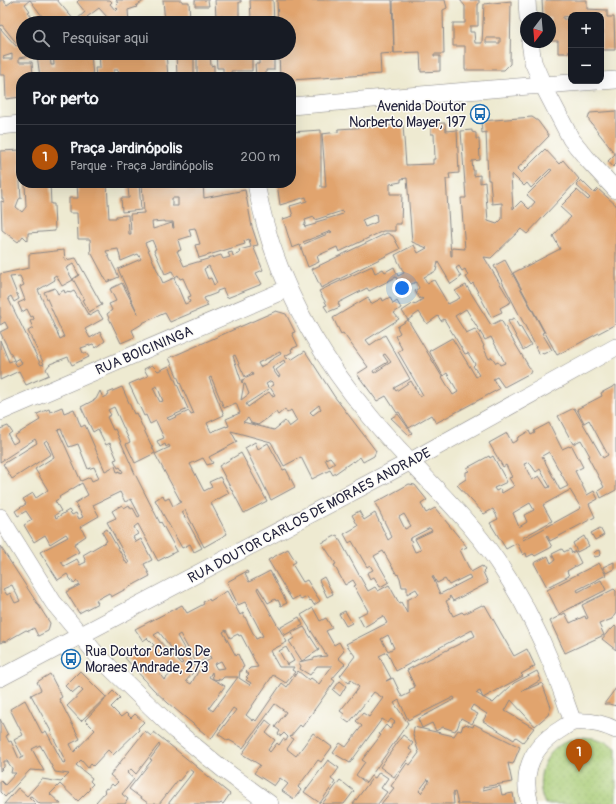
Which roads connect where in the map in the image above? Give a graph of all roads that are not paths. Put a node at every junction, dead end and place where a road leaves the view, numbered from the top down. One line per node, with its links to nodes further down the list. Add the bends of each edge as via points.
1 (527, 0): 2 (street)
2 (528, 12)
3 (531, 48): 7 (street, via 533,62)
4 (616, 80): 5 (street)
5 (604, 81)
6 (568, 83): 7 (street)
7 (543, 85): 8 (street); 12 (street, via 571,139)
8 (296, 106)
9 (16, 124): 10 (street)
10 (0, 126)
11 (257, 188): 13 (street, via 262,215)
12 (616, 190)
13 (287, 288): 15 (street, RUA BOICININGA); 16 (street, via 323,353 369,415)
14 (616, 347): 16 (street, RUA DOUTOR CARLOS DE MORAES ANDRADE)
15 (0, 412)
16 (411, 461): 18 (street, RUA DOUTOR CARLOS DE MORAES ANDRADE); 20 (street, via 475,532 515,590 552,666)
17 (0, 517): 18 (street, via 53,602)
18 (81, 636): 19 (street, RUA DOUTOR CARLOS DE MORAES ANDRADE); 22 (street, via 97,655 176,731)
19 (0, 678)
20 (573, 722): 21 (street, via 593,723); 23 (street, via 548,737 537,748 526,778)
21 (616, 730)
22 (270, 804)
23 (530, 804)

